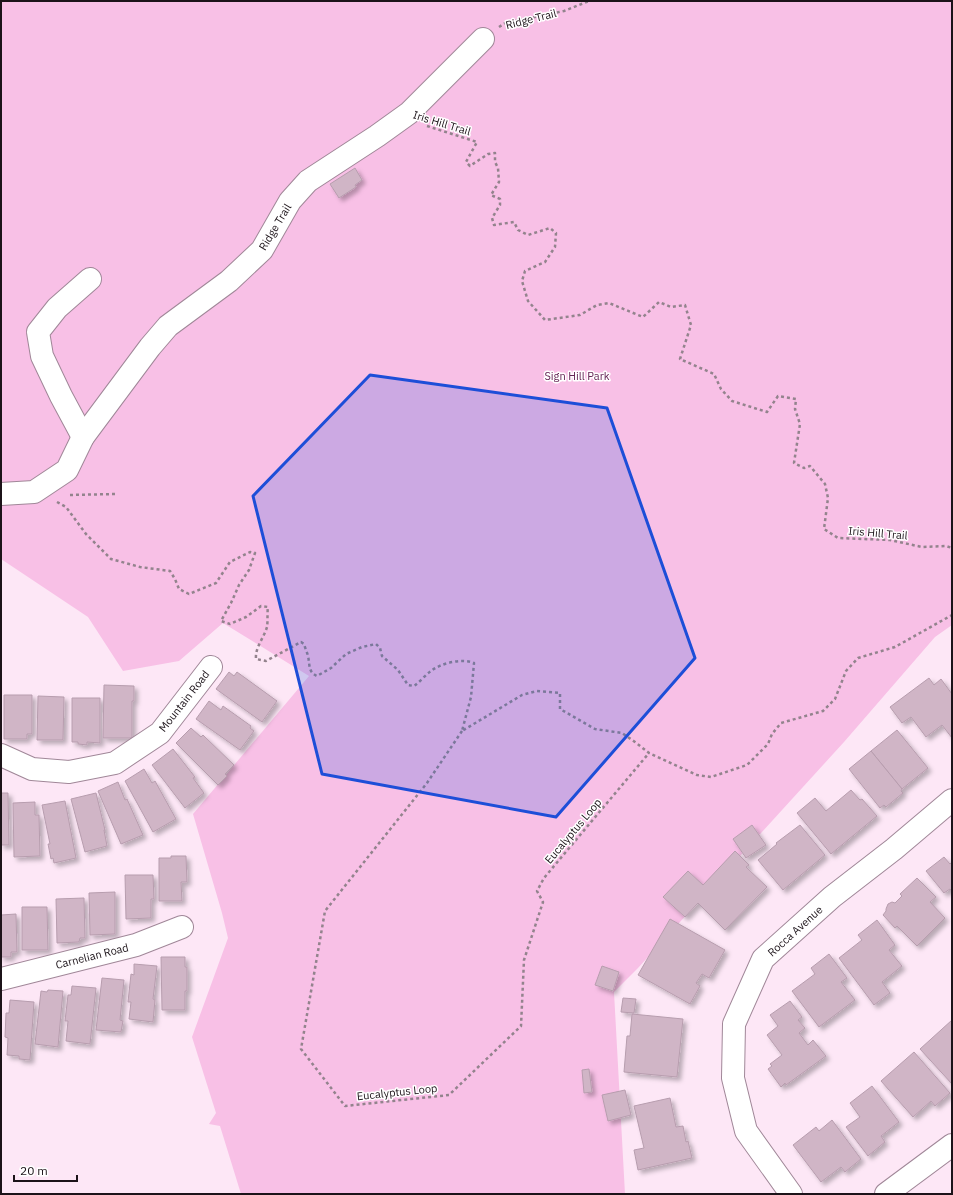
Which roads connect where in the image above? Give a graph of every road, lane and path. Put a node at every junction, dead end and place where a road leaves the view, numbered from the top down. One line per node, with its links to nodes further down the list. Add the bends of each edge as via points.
1 (588, 1): 2 (path, Ridge Trail, via 564,11 505,24)
2 (483, 39): 3 (street, Ridge Trail)
3 (402, 118): 5 (street, Ridge Trail, via 308,181 290,201 262,250 229,281 168,326 150,346); 10 (path, Iris Hill Trail, via 477,142 466,162 470,166 488,154 495,153 499,182 491,195 500,199 500,205 492,218 494,225 514,222 518,230 528,235 550,228 556,233 555,247 545,262 525,271 522,281 528,301 545,320 580,315 597,305 609,303 643,317 659,302 671,307 685,305 691,324 680,359 714,374 721,389 732,401 767,412 778,396 796,399 795,409 800,424 794,463 804,468 810,466 825,484 828,498 824,528 838,538 890,540 922,547)
4 (90, 279): 5 (street, via 57,308 38,332 42,356)
5 (83, 437): 6 (street, Ridge Trail, via 67,470)
6 (34, 492): 7 (street); 13 (path, via 66,507 86,534 111,559 140,567 170,571 179,589 189,594 216,582 230,562 250,552 255,553 249,570 239,584 221,621 230,624 261,606 268,607 267,627 256,652 256,658 266,661 301,642 308,656 309,669 317,676 331,668 346,654 376,644 382,656 398,670 408,685 414,686 430,671 446,664 469,661 474,663 471,697)
7 (1, 494)
8 (68, 494): 9 (path)
9 (116, 494)
10 (952, 548)
11 (952, 615): 14 (path, via 895,647 858,658 846,672 835,699 823,711 781,723 768,744 747,765 712,777 697,776)
12 (211, 667): 15 (street, Mountain Road, via 160,733 115,763 69,772 32,769)
13 (462, 731): 14 (path, via 522,695 537,691 560,693 560,709 595,729 622,733); 14 (path, Eucalyptus Loop, via 427,783 325,911 301,1049 345,1106 449,1095 521,1026 524,960 543,902 537,891 544,878)
14 (649, 753)
15 (1, 755)
16 (952, 800): 20 (street, Rocca Avenue, via 832,897 763,959 734,1024 733,1078 746,1131)
17 (182, 927): 18 (street, Carnelian Road, via 136,945)
18 (1, 979)
19 (952, 1145): 21 (street)
20 (791, 1194)
21 (886, 1194)

